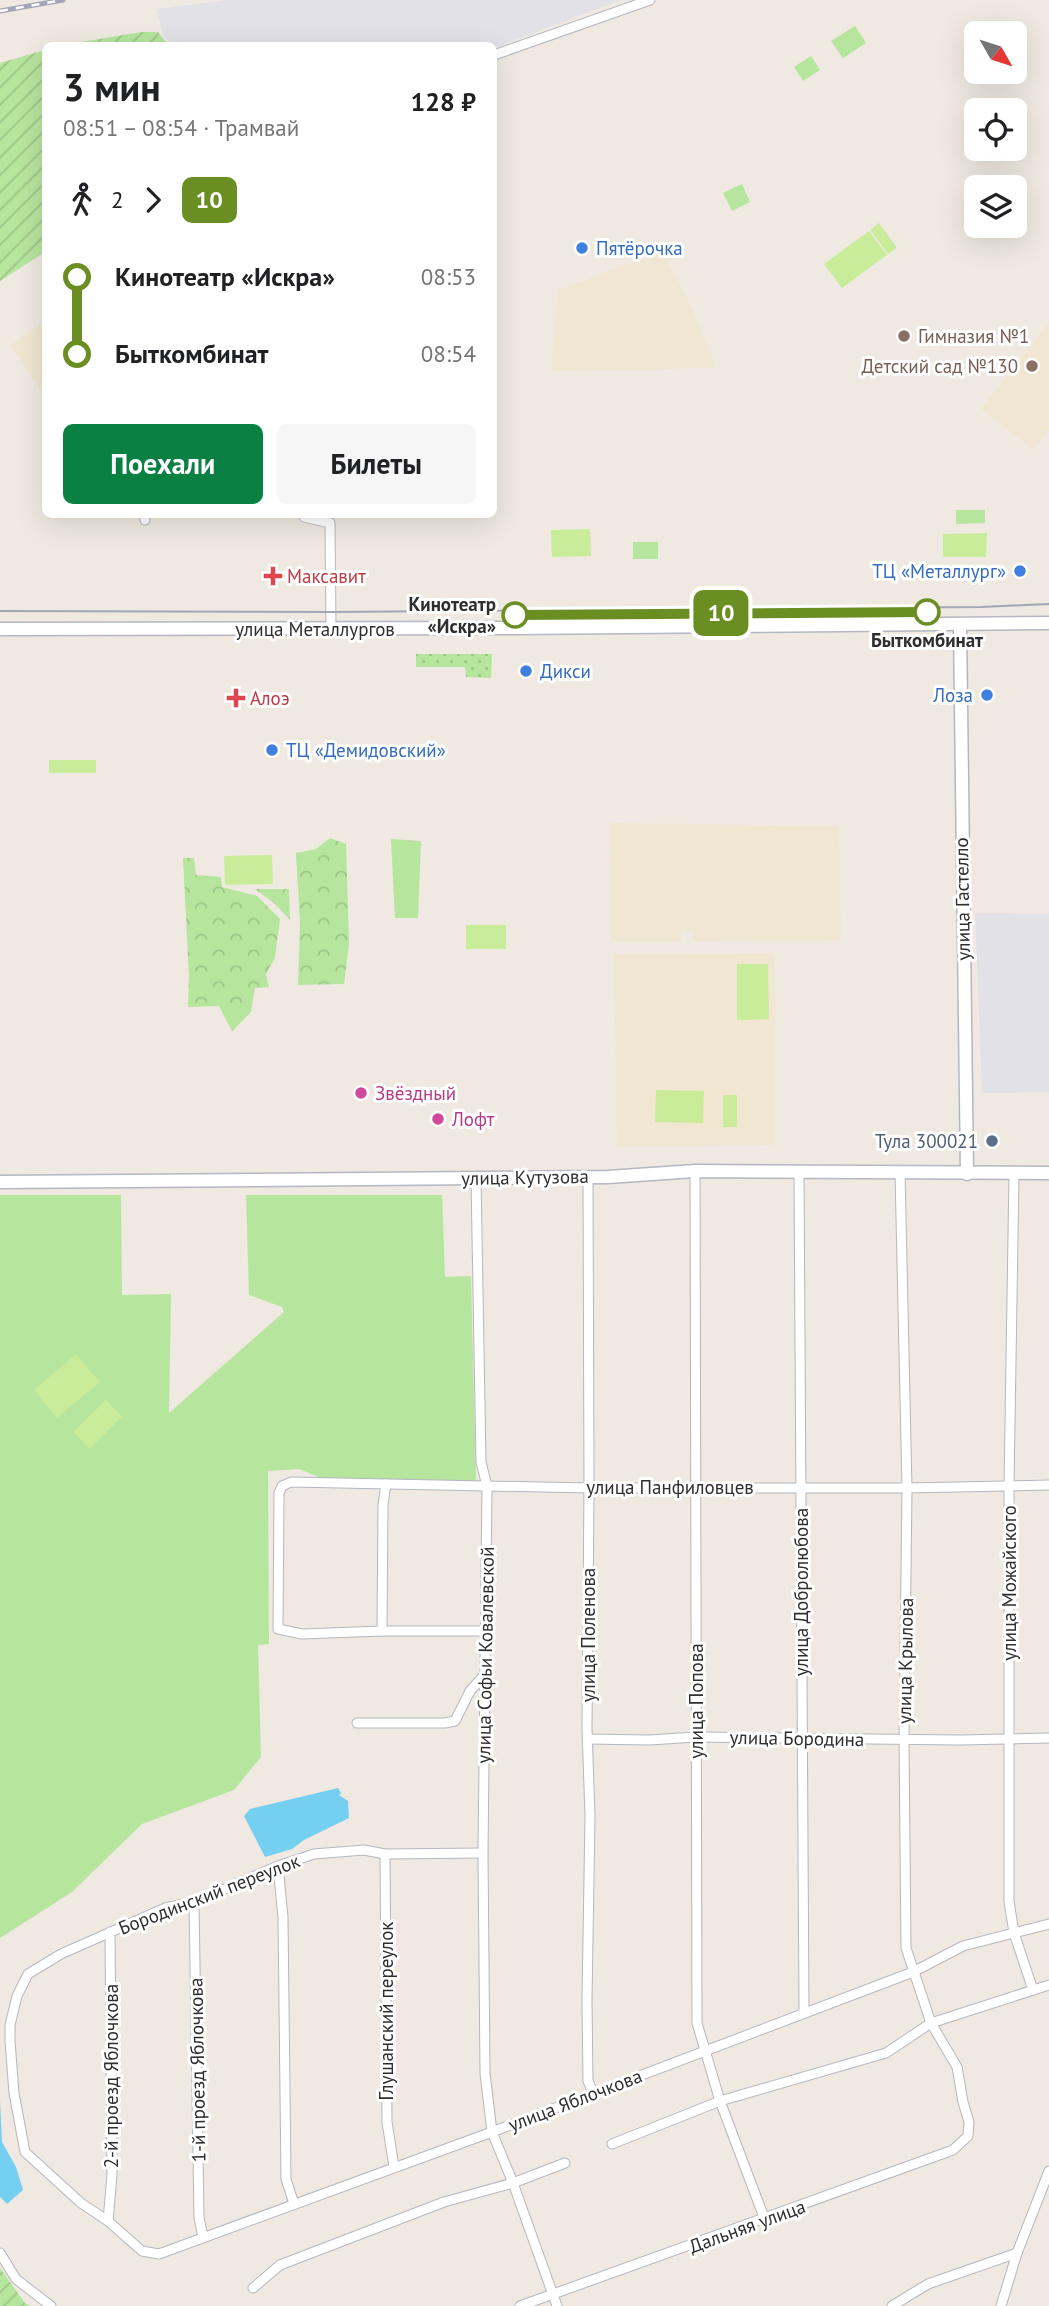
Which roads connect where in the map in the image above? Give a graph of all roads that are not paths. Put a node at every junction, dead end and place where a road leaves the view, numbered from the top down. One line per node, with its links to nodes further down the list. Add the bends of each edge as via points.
1 (650, 0): 2 (street)
2 (497, 54)
3 (307, 518): 7 (street, via 330,523)
4 (1049, 623): 5 (main road, улица Металлургов)
5 (960, 625): 7 (main road, улица Металлургов); 13 (main road, улица Гастелло)
6 (0, 629): 7 (main road, улица Металлургов)
7 (331, 629)
8 (695, 1171): 9 (main road, улица Кутузова); 14 (main road, улица Кутузова); 21 (street, улица Попова)
9 (799, 1172): 11 (main road, улица Кутузова); 22 (street, улица Добролюбова)
10 (1049, 1172): 12 (main road, улица Кутузова)
11 (900, 1173): 13 (main road, улица Кутузова); 24 (street, улица Крылова)
12 (1014, 1173): 13 (main road, улица Кутузова); 20 (street, улица Можайского)
13 (967, 1174)
14 (588, 1176): 15 (main road, улица Кутузова); 23 (street, улица Поленова)
15 (476, 1178): 16 (main road, улица Кутузова); 19 (street, улица Софьи Ковалевской, via 481,1462)
16 (0, 1182)
17 (386, 1484): 19 (street, улица Панфиловцев); 25 (street); 25 (street, улица Панфиловцев, via 291,1482 279,1493 278,1629 302,1634)
18 (1049, 1485): 20 (street, улица Панфиловцев)
19 (487, 1486): 23 (street, улица Панфиловцев); 26 (street, улица Софьи Ковалевской)
20 (1009, 1486): 24 (street, улица Панфиловцев); 31 (street, улица Можайского)
21 (695, 1487): 22 (street, улица Панфиловцев); 23 (street, улица Панфиловцев); 29 (street, улица Попова)
22 (800, 1487): 24 (street, улица Панфиловцев); 33 (street, улица Добролюбова)
23 (589, 1488): 30 (street, улица Поленова)
24 (907, 1488): 34 (street, улица Крылова)
25 (382, 1631): 26 (street)
26 (485, 1631): 27 (street, улица Софьи Ковалевской)
27 (485, 1674): 28 (street, via 455,1720); 35 (street, улица Софьи Ковалевской)
28 (357, 1723)
29 (696, 1737): 30 (street, улица Бородина); 33 (street, улица Бородина); 47 (street, улица Попова, via 697,2023)
30 (587, 1738): 48 (street, улица Поленова, via 587,2040 588,2081)
31 (1009, 1738): 32 (street, улица Бородина); 34 (street, улица Бородина); 41 (street, улица Можайского, via 1009,1901)
32 (1049, 1738)
33 (803, 1739): 34 (street, улица Бородина); 45 (street, улица Добролюбова)
34 (904, 1740): 42 (street, улица Крылова, via 906,1948)
35 (483, 1853): 36 (street, Бородинский переулок); 50 (street, улица Софьи Ковалевской, via 485,2073)
36 (385, 1854): 37 (street, Бородинский переулок, via 364,1850 314,1854); 54 (street, Глушанский переулок, via 387,2122)
37 (278, 1866): 38 (street, Бородинский переулок); 57 (street, via 283,1917 286,2179)
38 (194, 1902): 40 (street, Бородинский переулок, via 165,1908); 60 (street, 1-й проезд Яблочкова)
39 (1049, 1924): 41 (street, улица Яблочкова)
40 (110, 1932): 59 (street, 2-й проезд Яблочкова, via 112,2175); 59 (street, Бородинский переулок, via 28,1974 10,2025 14,2093 25,2152)
41 (1014, 1933): 42 (street, улица Яблочкова, via 963,1946); 44 (street, улица Можайского)
42 (913, 1972): 45 (street, улица Яблочкова); 46 (street, улица Крылова)
43 (1049, 1985): 44 (street)
44 (1033, 1990): 46 (street)
45 (804, 2012): 47 (street, улица Яблочкова)
46 (931, 2023): 49 (street, via 886,2053); 51 (street, улица Крылова, via 957,2067)
47 (704, 2049): 48 (street, улица Яблочкова); 49 (street, улица Попова)
48 (593, 2093): 50 (street, улица Яблочкова)
49 (720, 2101): 52 (street); 58 (street, улица Попова)
50 (492, 2132): 54 (street, улица Яблочкова); 56 (street, улица Софьи Ковалевской)
51 (968, 2136): 58 (street, Дальняя улица, via 953,2150)
52 (612, 2144)
53 (565, 2163): 56 (street)
54 (394, 2167): 57 (street, улица Яблочкова)
55 (1049, 2171): 62 (street)
56 (513, 2183): 63 (street, via 444,2202 280,2265); 64 (street, улица Софьи Ковалевской)
57 (294, 2204): 60 (street, улица Яблочкова)
58 (765, 2220): 64 (street, Дальняя улица)
59 (108, 2221): 60 (street, улица Яблочкова, via 142,2251 155,2254)
60 (203, 2237)
61 (0, 2253): 65 (street, via 16,2279)
62 (1017, 2253): 68 (street, via 928,2284); 69 (street)
63 (253, 2288)
64 (553, 2294): 66 (street, Дальняя улица); 67 (street, улица Софьи Ковалевской)
65 (51, 2306)
66 (520, 2306)
67 (557, 2306)
68 (892, 2306)
69 (1001, 2306)

